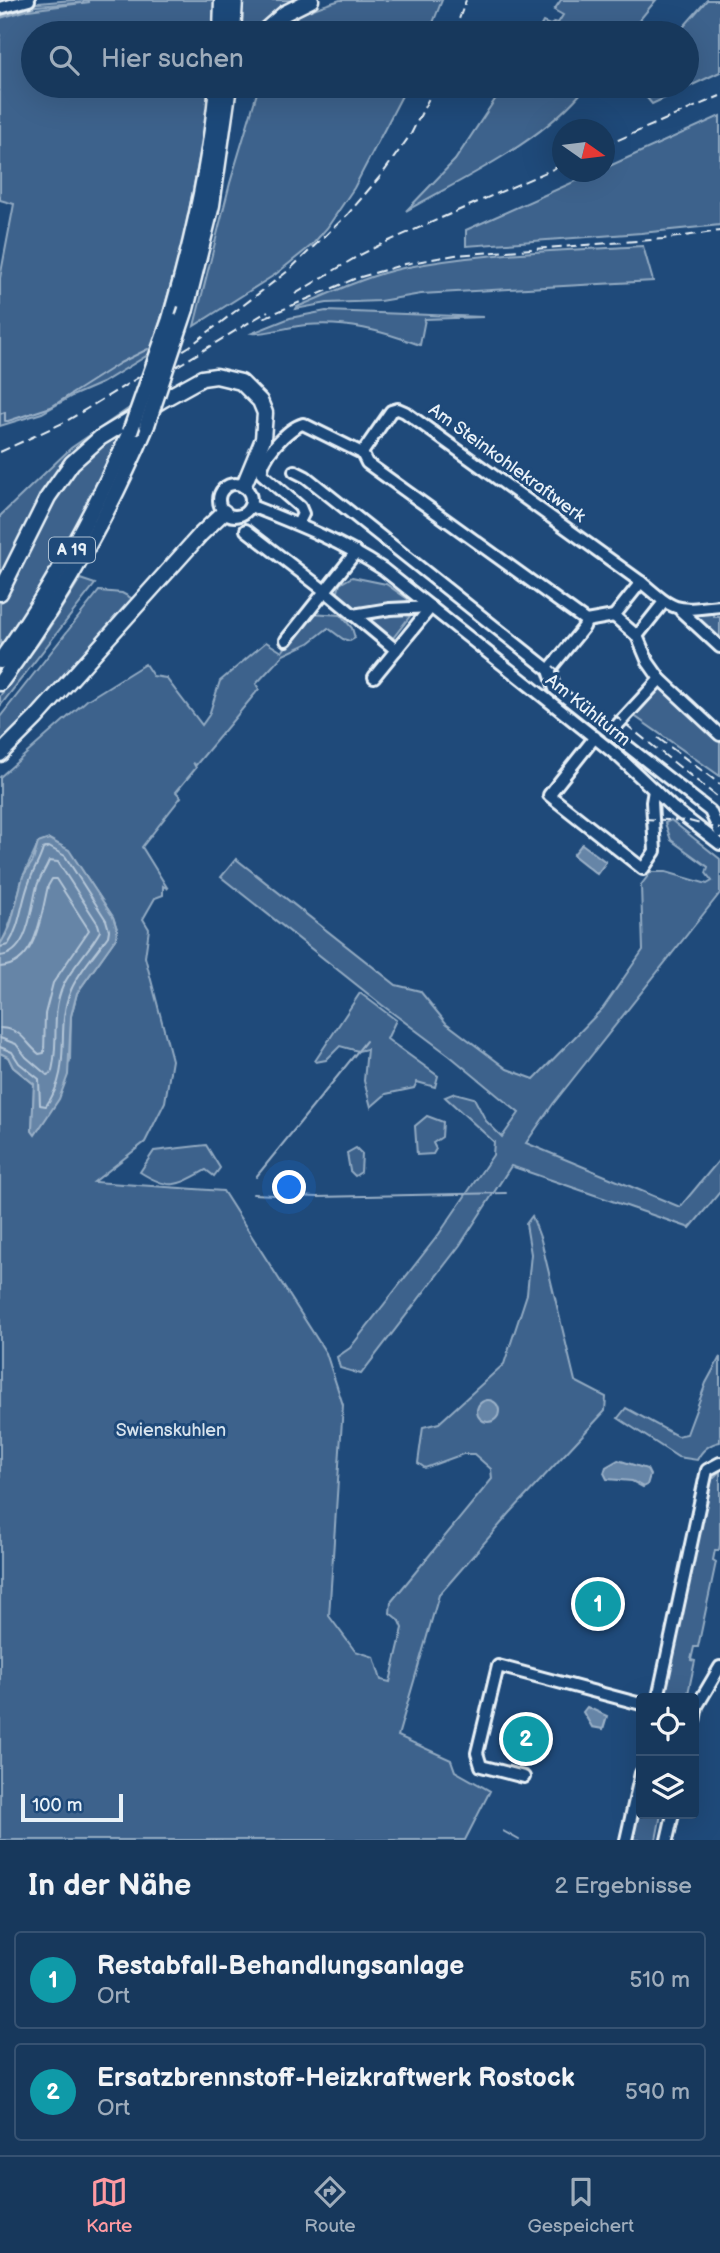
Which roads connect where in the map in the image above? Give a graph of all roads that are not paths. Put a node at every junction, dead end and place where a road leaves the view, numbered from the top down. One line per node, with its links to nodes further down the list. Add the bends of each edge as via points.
1 (29, 0): 5 (street)
2 (222, 0): 6 (highway)
3 (235, 0): 7 (highway)
4 (311, 0): 8 (highway)
5 (4, 5)
6 (221, 21)
7 (234, 21)
8 (276, 21)
9 (215, 98): 35 (highway, A 19, bridge, via 186,262 130,432 75,545)
10 (228, 98): 12 (highway)
11 (232, 98): 12 (highway)
12 (226, 119): 39 (highway, A 19, bridge, via 212,205 187,309 146,425 77,568)
13 (362, 453): 18 (street, via 303,424 292,429 263,460 262,474 300,507 303,514); 21 (street, Am Steinkohlekraftwerk, via 391,411 405,412); 30 (street, via 367,463)
14 (294, 471): 36 (street)
15 (244, 485): 16 (street); 17 (street, via 229,485 221,491 219,502); 23 (highway, via 263,439 265,413 241,382 202,378 100,438 72,463 48,497)
16 (251, 506): 17 (street, via 239,516); 18 (street, Am Kühlturm)
17 (224, 512): 43 (highway)
18 (298, 524): 20 (street, Am Kühlturm)
19 (246, 530): 22 (street)
20 (356, 552): 22 (street); 26 (street, Am Kühlturm)
21 (641, 582): 24 (street, Am Steinkohlekraftwerk); 29 (street)
22 (325, 591): 28 (street); 32 (street)
23 (0, 593)
24 (664, 602): 27 (street, Am Steinkohlekraftwerk); 31 (street)
25 (720, 606): 27 (street)
26 (431, 607): 28 (street); 34 (street); 42 (street, Am Kühlturm)
27 (681, 611): 33 (street, Am Steinkohlekraftwerk)
28 (353, 615): 34 (street)
29 (614, 616): 30 (street); 31 (street)
30 (586, 621): 36 (street)
31 (637, 636): 38 (street)
32 (286, 639)
33 (720, 648)
34 (396, 650): 37 (street)
35 (0, 662)
36 (550, 670): 40 (street, via 555,689)
37 (374, 677)
38 (660, 679): 40 (street); 41 (street)
39 (0, 683)
40 (610, 733): 45 (street, via 710,811)
41 (720, 735)
42 (594, 737): 44 (street, Am Kühlturm); 44 (street, via 549,795 643,869 655,851)
43 (0, 754)
44 (654, 790): 45 (street, Am Kühlturm)
45 (719, 839)
46 (720, 1463): 48 (street, via 707,1470)
47 (720, 1668): 50 (street)
48 (659, 1693)
49 (636, 1703): 51 (street, via 498,1666 477,1753 481,1766)
50 (699, 1703)
51 (524, 1777)
52 (636, 1795): 54 (street)
53 (672, 1819): 55 (street)
54 (626, 1840)
55 (667, 1840)

